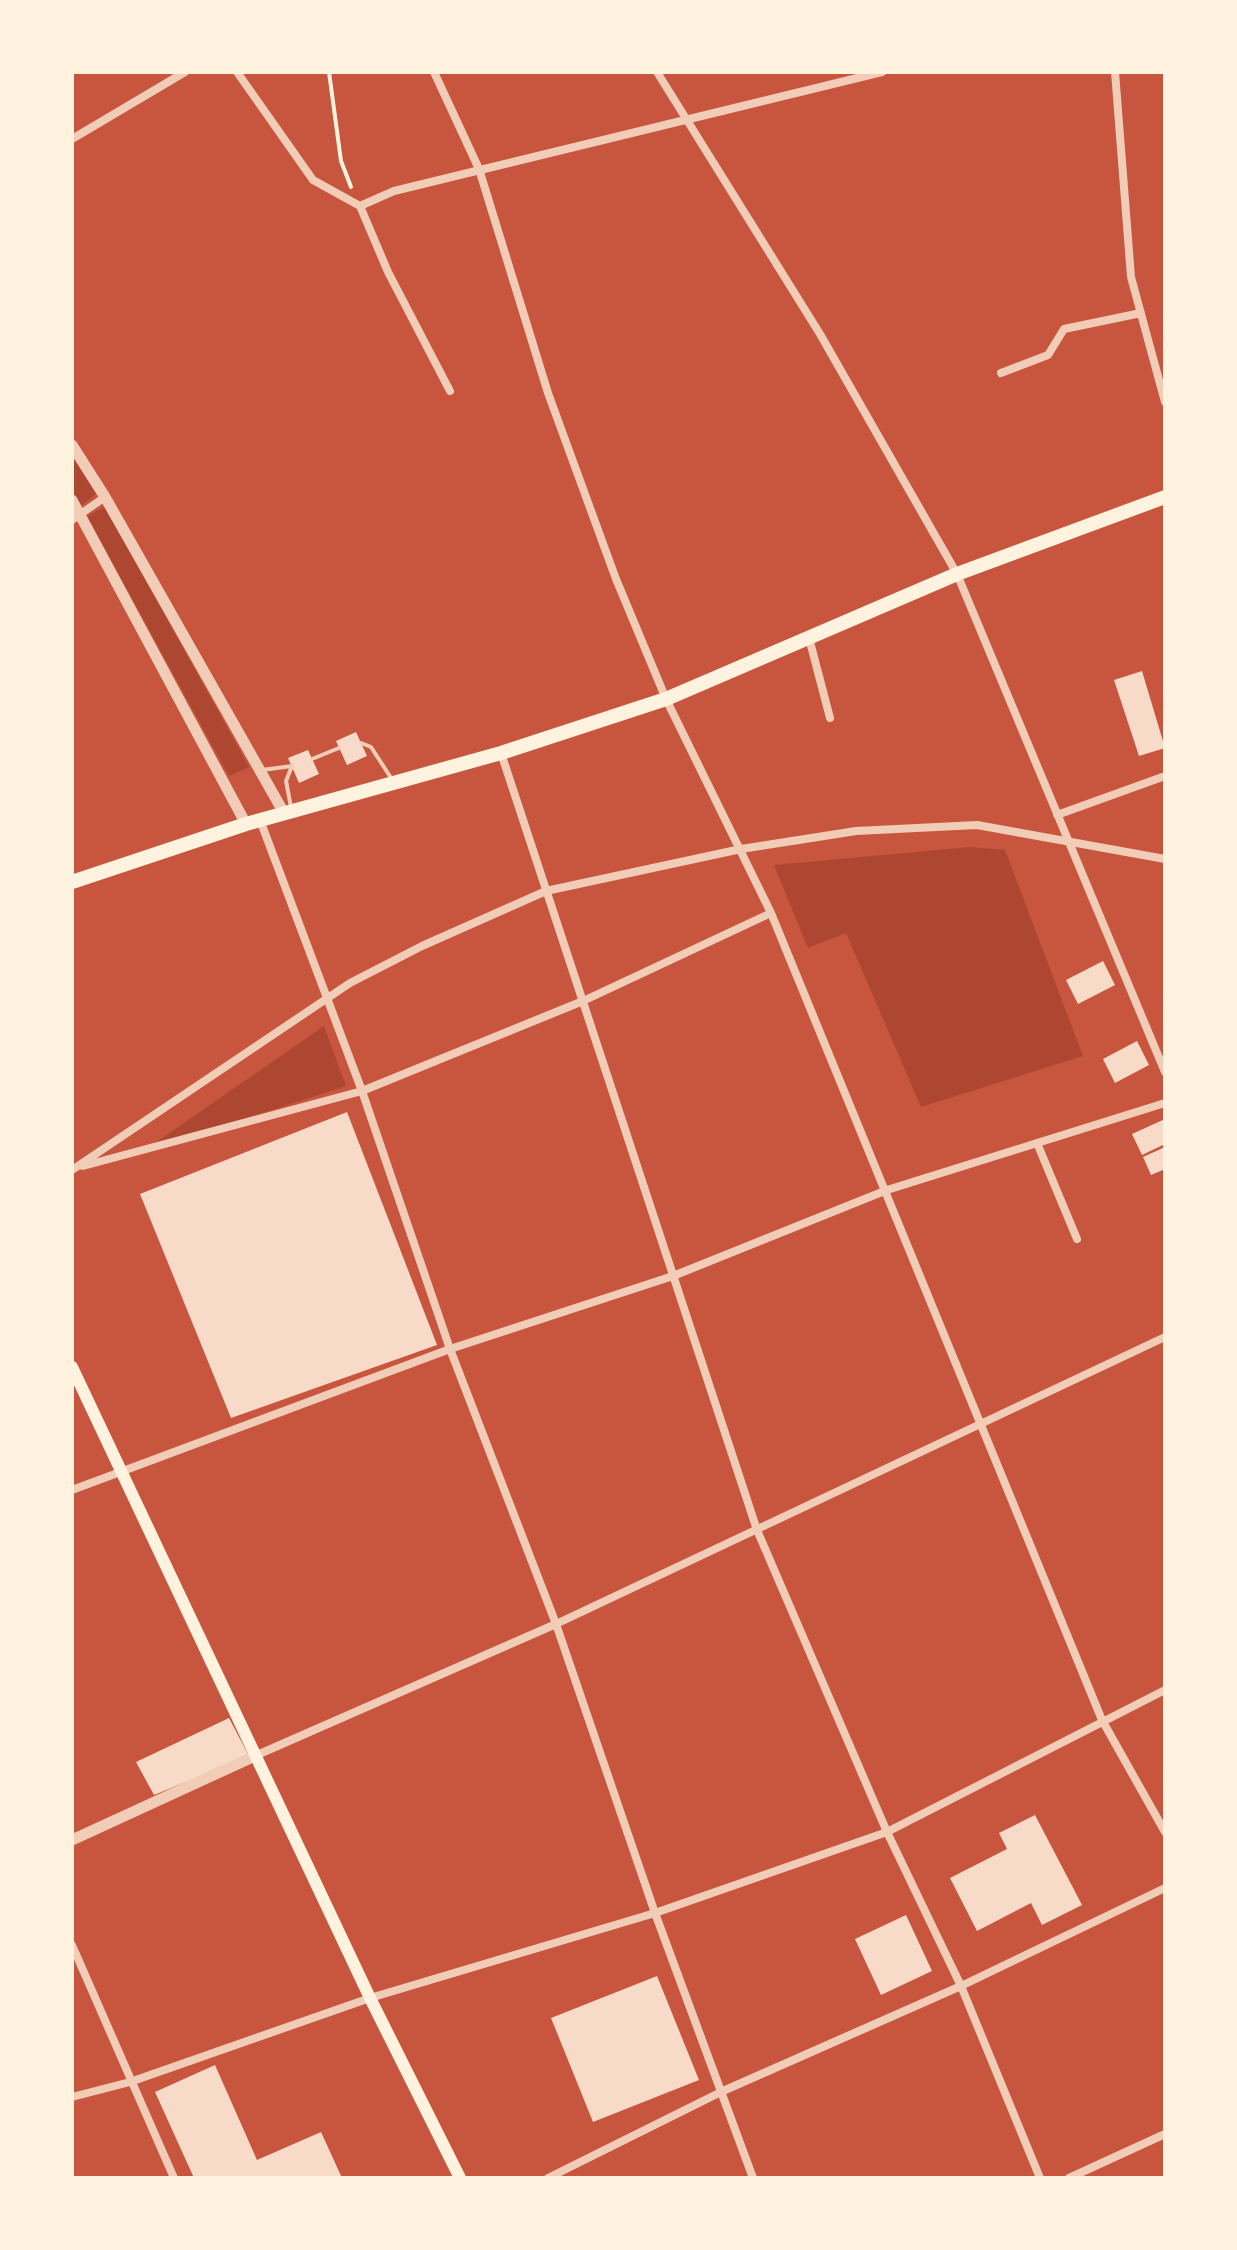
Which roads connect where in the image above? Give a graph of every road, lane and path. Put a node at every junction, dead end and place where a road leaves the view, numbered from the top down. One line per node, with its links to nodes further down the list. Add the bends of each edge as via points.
1 (185, 72): 9 (street)
2 (237, 72): 11 (street, via 313,180)
3 (329, 72): 11 (path, via 341,161)
4 (434, 72): 10 (street)
5 (657, 72): 8 (street)
6 (882, 72): 8 (street)
7 (1115, 72): 12 (street, via 1131,277)
8 (687, 118): 10 (street); 21 (street, via 820,334)
9 (72, 139)
10 (479, 169): 11 (street); 23 (street, via 548,393)
11 (357, 206): 14 (street)
12 (1141, 313): 13 (street, via 1064,329 1048,355); 15 (street)
13 (1001, 373)
14 (450, 391)
15 (1165, 402)
16 (72, 445): 17 (street)
17 (105, 497): 20 (street); 29 (street)
18 (1165, 497): 21 (main road)
19 (72, 500): 20 (street)
20 (76, 517): 34 (street)
21 (957, 574): 22 (main road); 33 (street)
22 (809, 638): 23 (main road); 24 (street)
23 (666, 699): 27 (main road); 36 (street)
24 (830, 718)
25 (361, 743): 31 (lane, via 371,747)
26 (339, 748): 28 (lane)
27 (501, 753): 31 (main road); 39 (street)
28 (312, 759)
29 (260, 771): 32 (street); 32 (lane, via 292,766 286,781)
30 (1165, 776): 33 (street)
31 (394, 783): 32 (main road)
32 (288, 812): 34 (main road)
33 (1057, 815): 35 (street)
34 (253, 822): 38 (main road); 43 (street)
35 (1070, 840): 36 (street, via 977,825 856,831); 37 (street); 42 (street)
36 (741, 849): 39 (street); 40 (street)
37 (1165, 859)
38 (74, 878)
39 (546, 891): 41 (street); 46 (street, via 350,983)
40 (771, 913): 41 (street); 47 (street)
41 (583, 1001): 43 (street); 49 (street)
42 (1165, 1072)
43 (362, 1091): 46 (street); 51 (street)
44 (1165, 1103): 45 (street)
45 (1037, 1143): 47 (street); 48 (street)
46 (74, 1169)
47 (887, 1190): 49 (street); 53 (street)
48 (1077, 1239)
49 (673, 1276): 51 (street); 56 (street)
50 (1165, 1337): 53 (street)
51 (450, 1349): 54 (street); 57 (street)
52 (72, 1367): 54 (main road)
53 (981, 1422): 56 (street); 59 (street)
54 (121, 1472): 55 (street); 60 (main road)
55 (72, 1490)
56 (757, 1530): 57 (street); 61 (street)
57 (556, 1624): 60 (street); 65 (street)
58 (1165, 1690): 59 (street)
59 (1102, 1720): 61 (street); 62 (street)
60 (257, 1755): 63 (street); 68 (main road)
61 (887, 1832): 65 (street); 67 (street)
62 (1165, 1832)
63 (72, 1840)
64 (1165, 1888): 67 (street)
65 (655, 1913): 68 (street); 70 (street)
66 (72, 1945): 69 (street)
67 (961, 1986): 70 (street); 77 (street)
68 (370, 1998): 69 (street); 74 (main road)
69 (130, 2082): 71 (street); 73 (street)
70 (723, 2091): 75 (street); 76 (street)
71 (72, 2097)
72 (1165, 2134): 78 (street)
73 (174, 2178)
74 (460, 2178)
75 (548, 2178)
76 (753, 2178)
77 (1040, 2178)
78 (1069, 2178)

